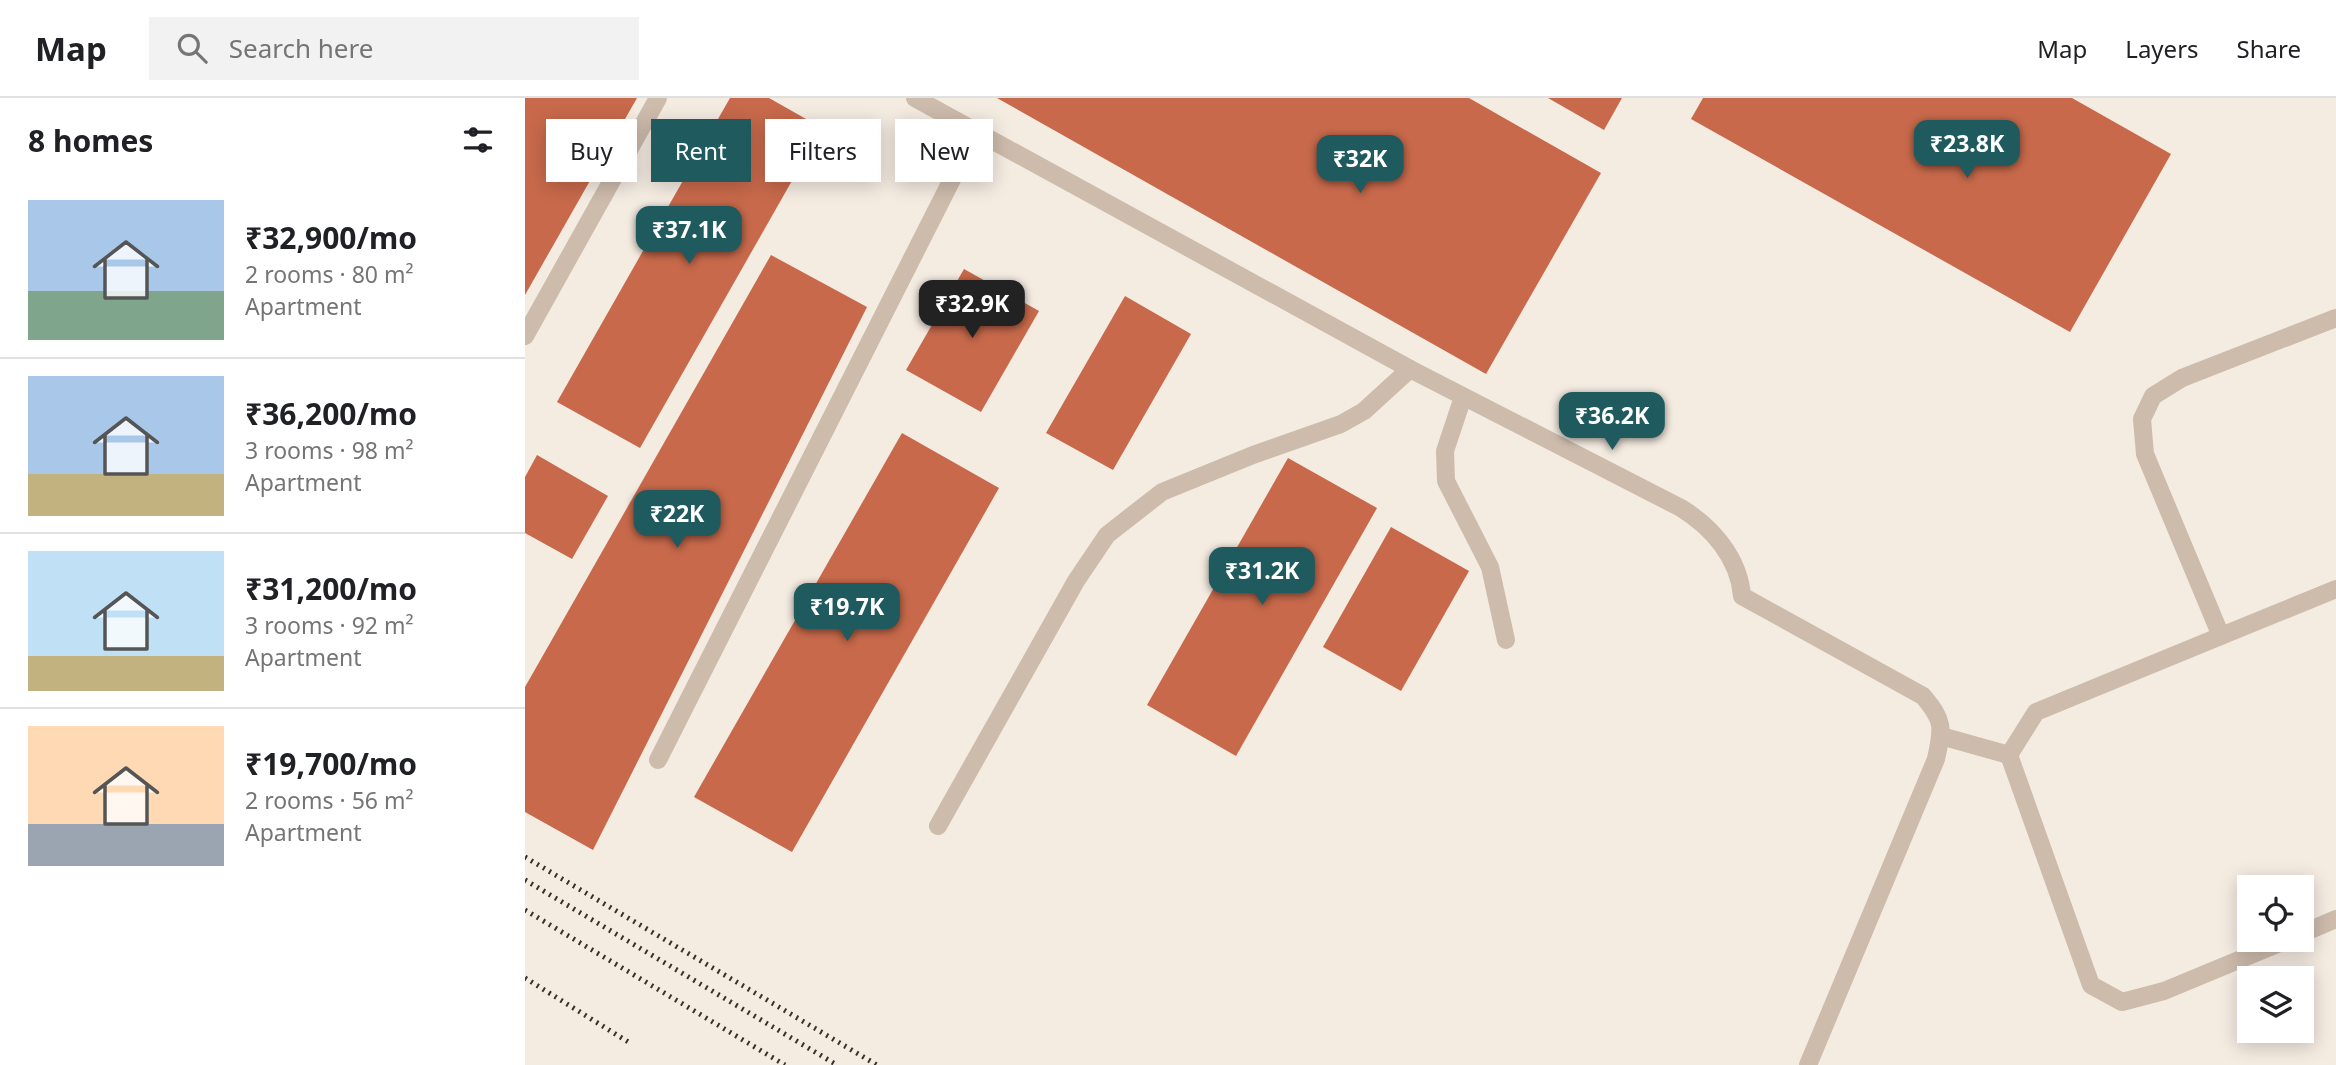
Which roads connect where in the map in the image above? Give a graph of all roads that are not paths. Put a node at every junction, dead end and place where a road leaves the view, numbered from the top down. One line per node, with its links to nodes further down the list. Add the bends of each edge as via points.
1 (658, 98): 7 (street)
2 (915, 98): 3 (street)
3 (953, 119)
4 (993, 141): 8 (street)
5 (951, 182): 15 (street)
6 (2336, 318): 11 (street, via 2182,378 2153,396 2142,419 2145,454)
7 (525, 336)
8 (1410, 369): 9 (street); 16 (street, via 1364,411 1341,424 1162,492 1107,535 1076,580)
9 (1463, 397): 12 (street, via 1445,451 1446,481 1490,567); 13 (street, via 1702,521 1724,547 1742,596 1923,696 1939,715)
10 (2336, 589): 11 (street)
11 (2221, 636): 14 (street, via 2036,712)
12 (1506, 640)
13 (1941, 736): 14 (street); 20 (street, via 1937,759)
14 (2009, 755): 19 (street, via 2091,985 2122,1002 2164,991)
15 (658, 760)
16 (938, 826)
17 (2336, 919): 18 (street)
18 (2314, 928)
19 (2258, 952)
20 (1808, 1065)

